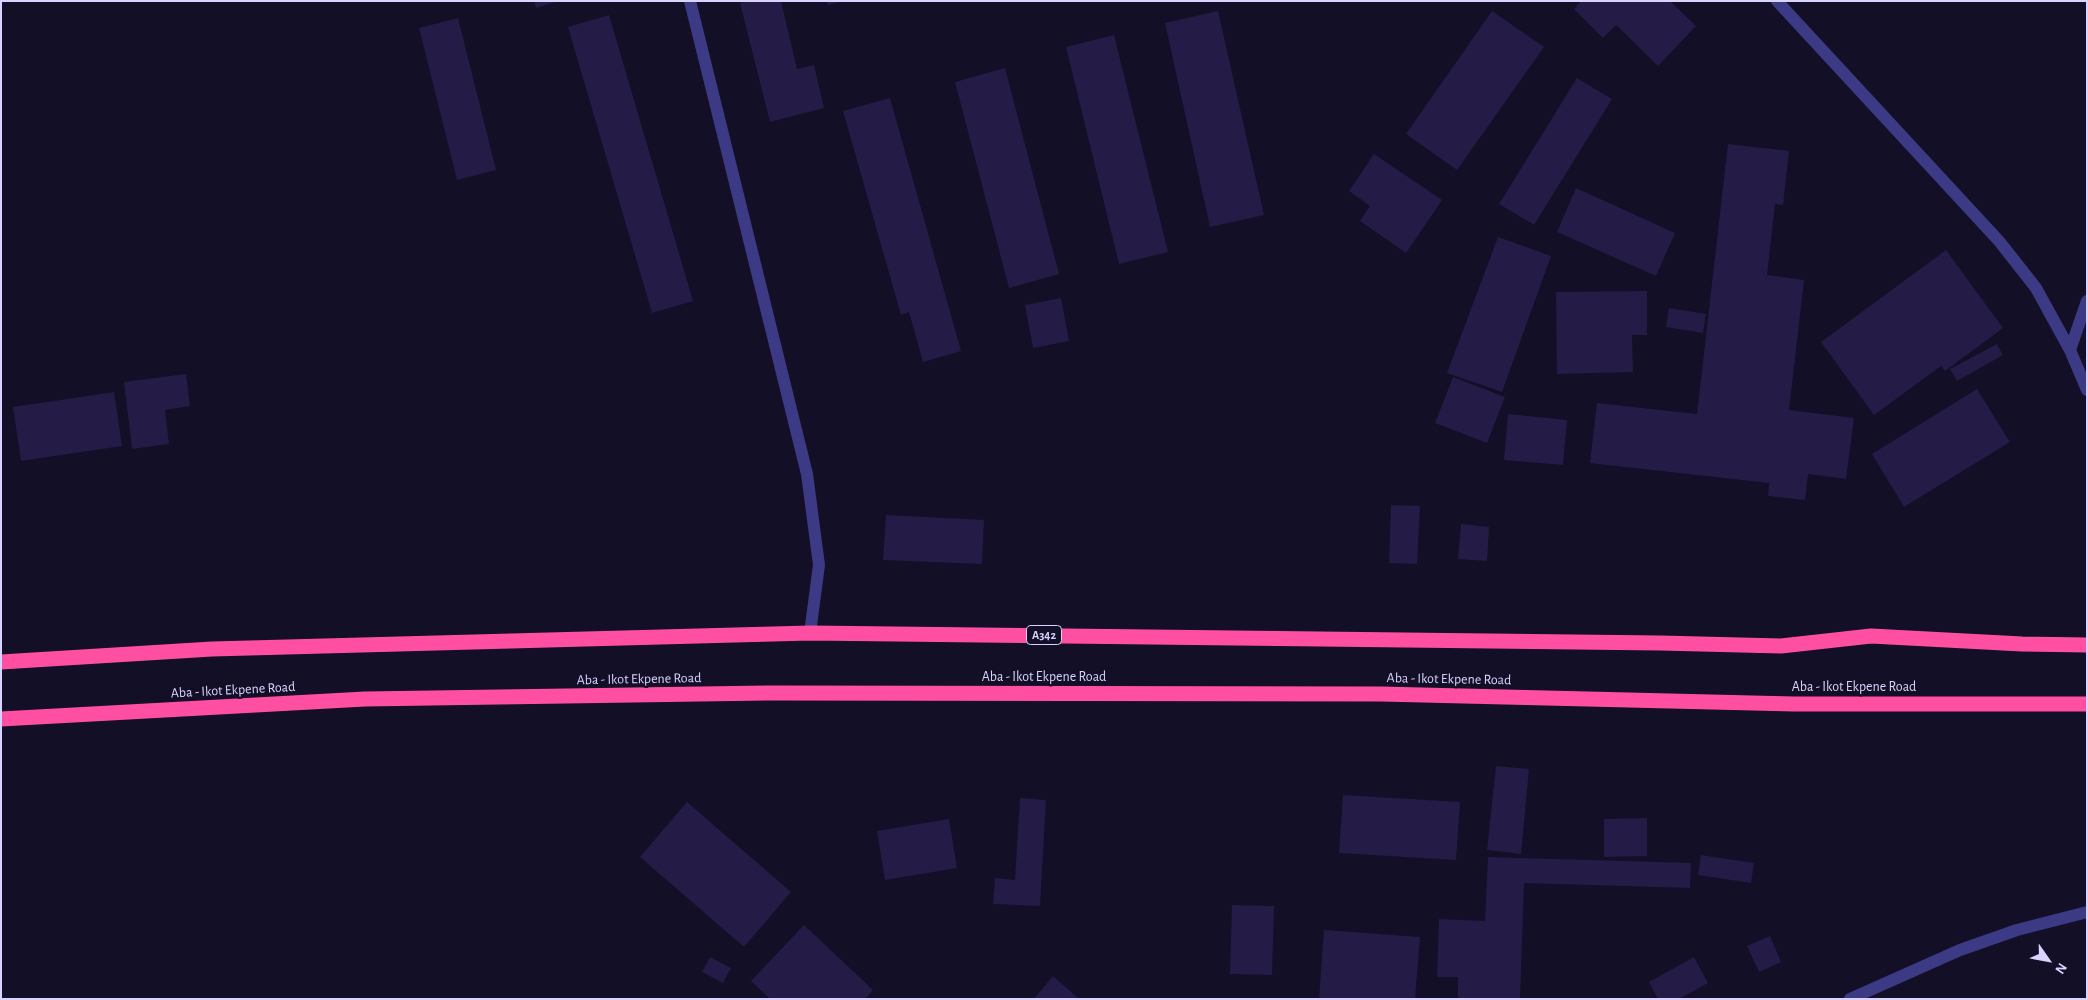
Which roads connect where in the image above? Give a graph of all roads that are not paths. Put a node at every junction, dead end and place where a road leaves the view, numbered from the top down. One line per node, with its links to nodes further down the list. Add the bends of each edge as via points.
1 (690, 1): 6 (street, via 807,474 818,565)
2 (1777, 1): 4 (street, via 1999,241 2036,288)
3 (2087, 301): 4 (street)
4 (2070, 350): 5 (street)
5 (2087, 390)
6 (810, 633): 7 (highway, A342, via 1780,646 1871,636); 8 (highway, A342, via 212,649)
7 (2087, 645)
8 (1, 662)
9 (2087, 704): 10 (highway, Aba - Ikot Ekpene Road, via 1794,704 1381,694 767,693 365,700)
10 (1, 719)
11 (2087, 912): 12 (street, via 2017,930 1960,950)
12 (1850, 999)

